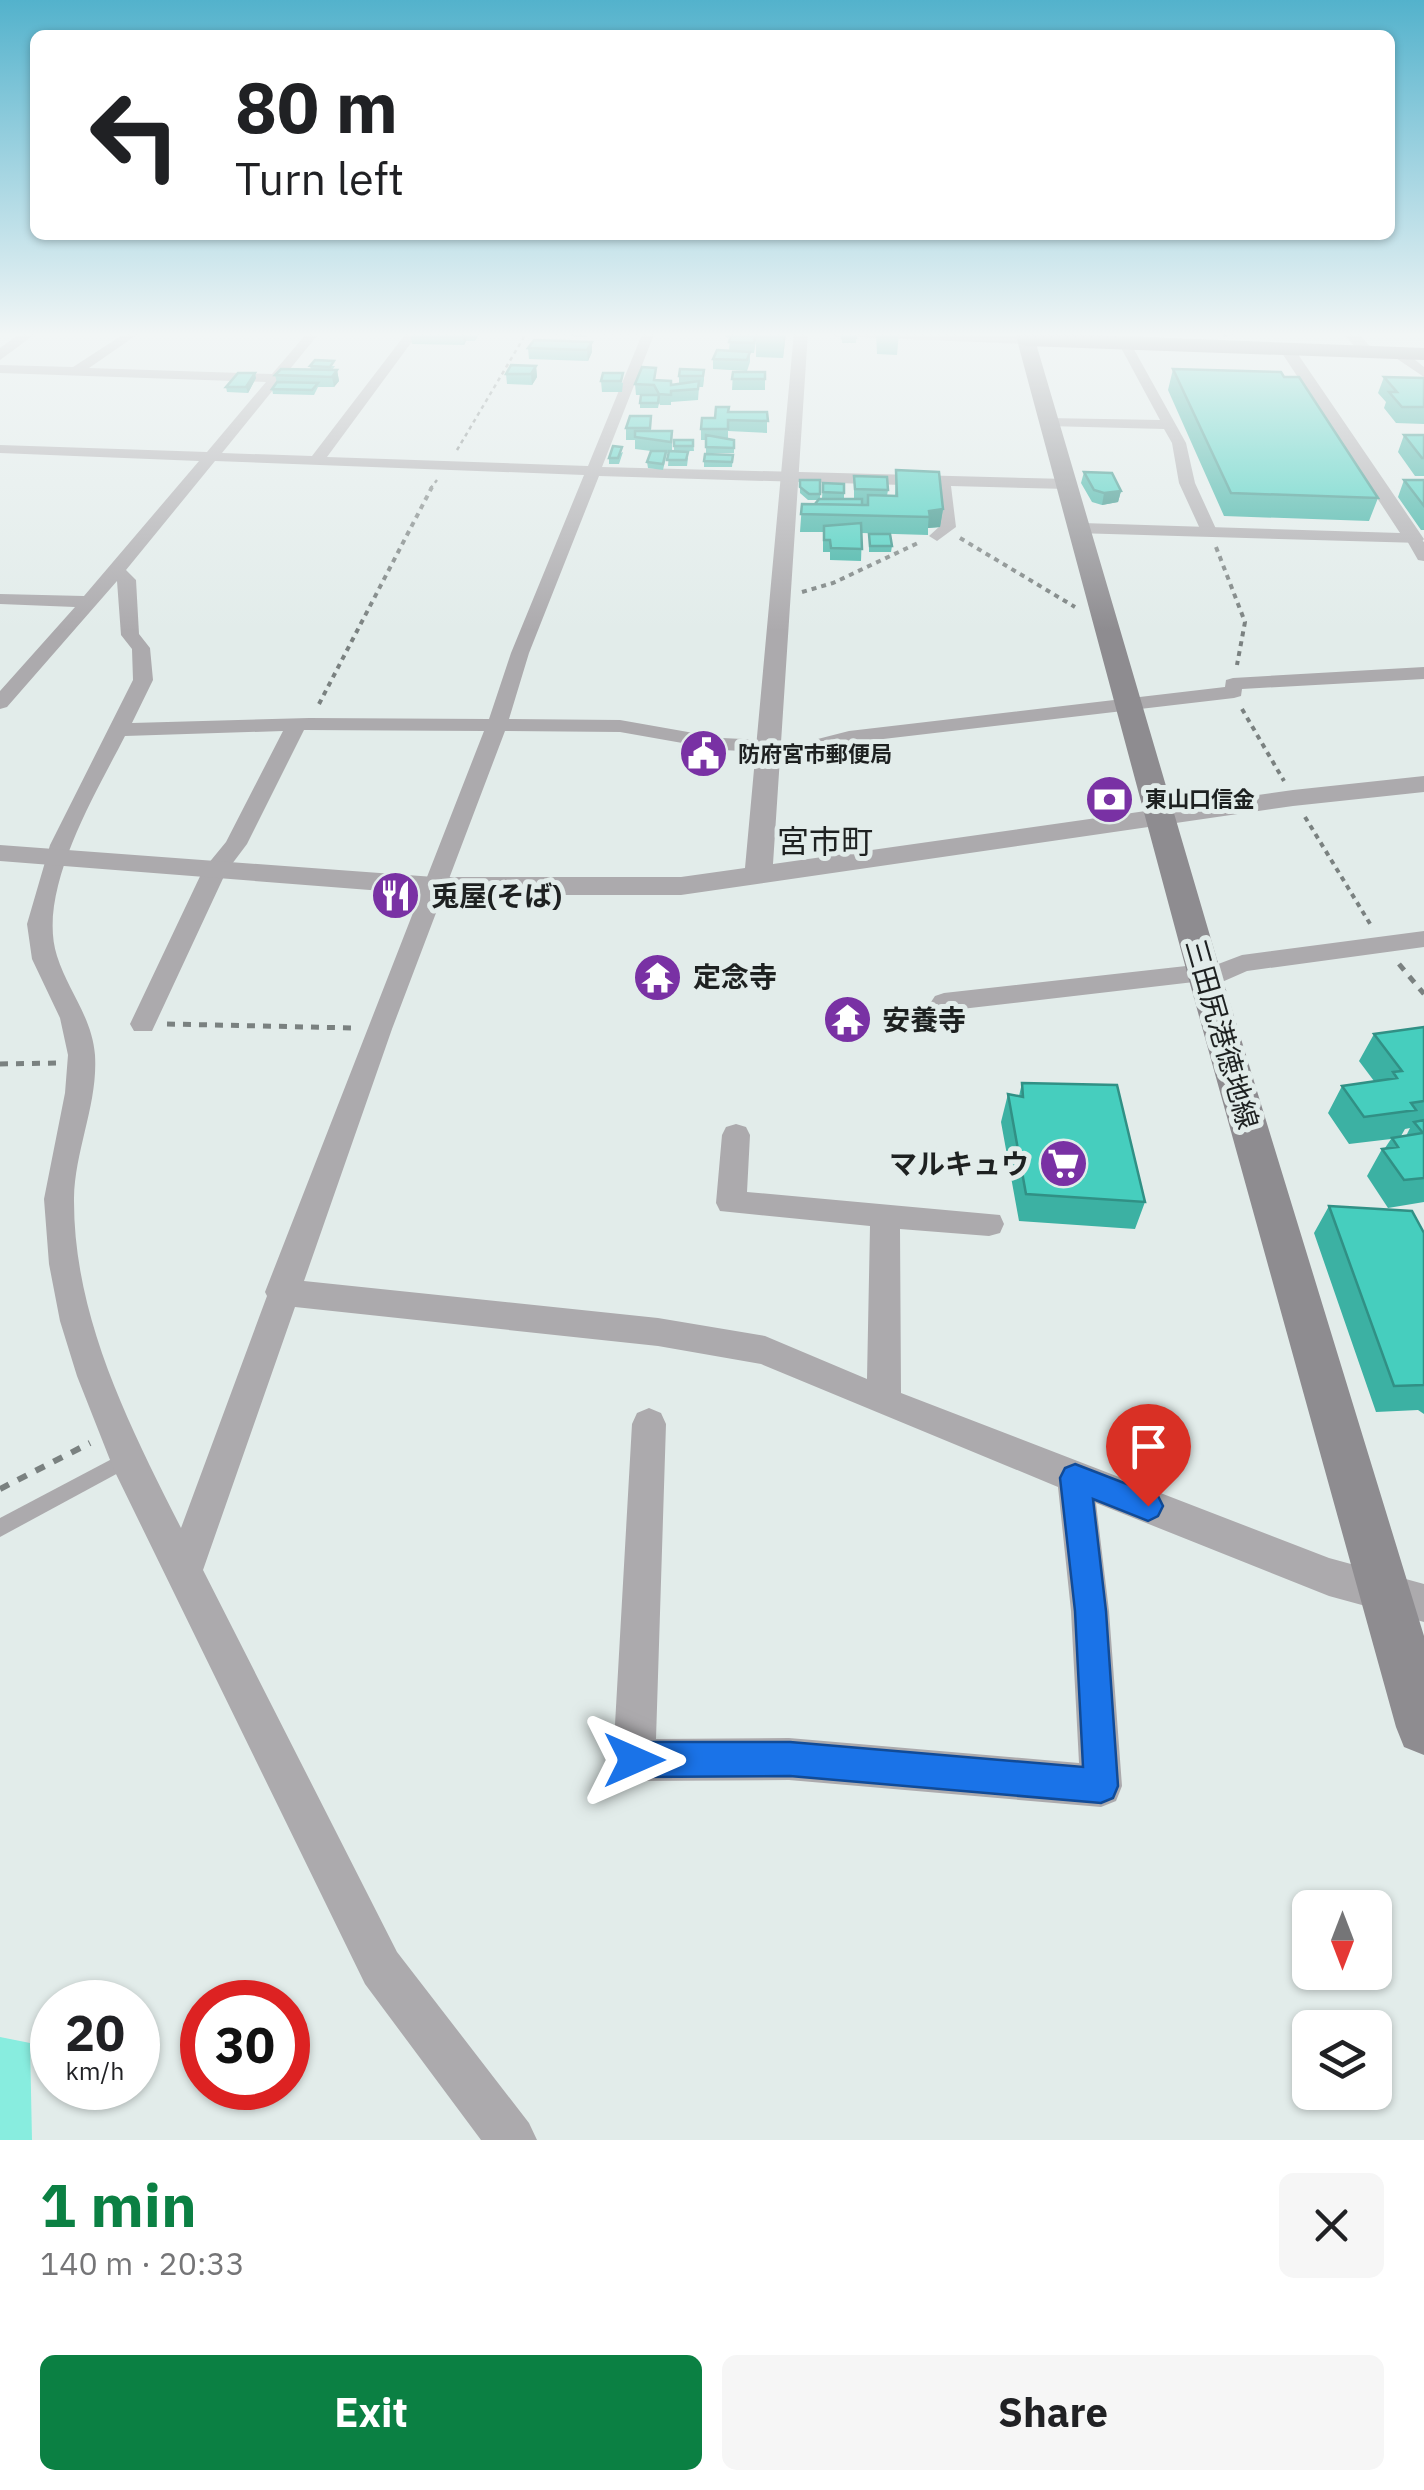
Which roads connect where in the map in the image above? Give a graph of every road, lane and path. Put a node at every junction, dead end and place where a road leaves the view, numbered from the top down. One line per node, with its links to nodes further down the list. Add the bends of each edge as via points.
1 (228, 432): 10 (street)
2 (338, 432): 11 (street)
3 (467, 432): 12 (path)
4 (611, 432): 13 (street)
5 (792, 432): 14 (street)
6 (1051, 432): 16 (main road, 三田尻港徳地線)
7 (1173, 432): 18 (street)
8 (1344, 432): 20 (street)
9 (0, 449): 10 (street)
10 (208, 456): 11 (street); 21 (street)
11 (318, 458): 12 (street)
12 (448, 463): 13 (street); 30 (path)
13 (596, 470): 14 (street); 31 (street)
14 (788, 478): 15 (street); 33 (street)
15 (942, 480): 16 (street); 19 (street, via 948,520)
16 (1068, 484): 17 (main road, 三田尻港徳地線)
17 (1082, 530): 18 (street); 25 (main road, 三田尻港徳地線)
18 (1209, 531): 20 (street); 27 (path, via 1246,622)
19 (940, 533): 22 (path); 25 (path)
20 (1421, 545)
21 (116, 571): 24 (street); 32 (street, via 126,580 130,635 144,663)
22 (817, 590)
23 (0, 599): 24 (street)
24 (88, 602): 29 (street)
25 (1108, 625): 28 (main road, 三田尻港徳地線)
26 (1424, 673): 27 (street)
27 (1234, 688): 28 (street); 35 (path)
28 (1130, 702): 33 (street, via 806,748); 36 (main road, 三田尻港徳地線)
29 (0, 703)
30 (302, 724): 31 (street); 32 (street); 39 (street, via 236,844)
31 (496, 725): 33 (street, via 620,726); 41 (street)
32 (120, 730): 38 (street)
33 (767, 746): 40 (street)
34 (1424, 784): 35 (street)
35 (1294, 798): 36 (street); 43 (path)
36 (1164, 817): 40 (street); 44 (main road, 三田尻港徳地線)
37 (0, 853): 38 (street)
38 (58, 856): 39 (street); 49 (street, via 42,904 40,939 43,963 80,1040)
39 (214, 870): 41 (street); 47 (street)
40 (758, 876): 41 (street, via 644,888)
41 (434, 886): 48 (street)
42 (1424, 939): 43 (street)
43 (1383, 944): 44 (street, via 1242,964); 45 (path)
44 (1205, 976): 46 (street); 62 (main road, 三田尻港徳地線)
45 (1424, 994)
46 (944, 1002)
47 (143, 1024): 48 (path)
48 (379, 1029): 54 (street)
49 (79, 1063): 50 (path); 57 (street, via 59,1192 64,1282 92,1379)
50 (0, 1064)
51 (736, 1135): 52 (street, via 731,1202)
52 (885, 1216): 53 (street); 55 (street)
53 (990, 1224)
54 (281, 1292): 55 (street, via 723,1341 765,1350); 61 (street)
55 (884, 1402): 58 (street)
56 (648, 1424): 58 (street, via 634,1760 790,1759 1101,1786)
57 (121, 1444): 59 (path); 60 (lane); 61 (street)
58 (1075, 1478): 62 (street, via 1328,1578)
59 (0, 1489)
60 (0, 1528)
61 (183, 1572): 65 (street, via 381,1968)
62 (1384, 1590): 63 (street); 64 (main road, 三田尻港徳地線)
63 (1424, 1603)
64 (1424, 1727)
65 (512, 2140)

